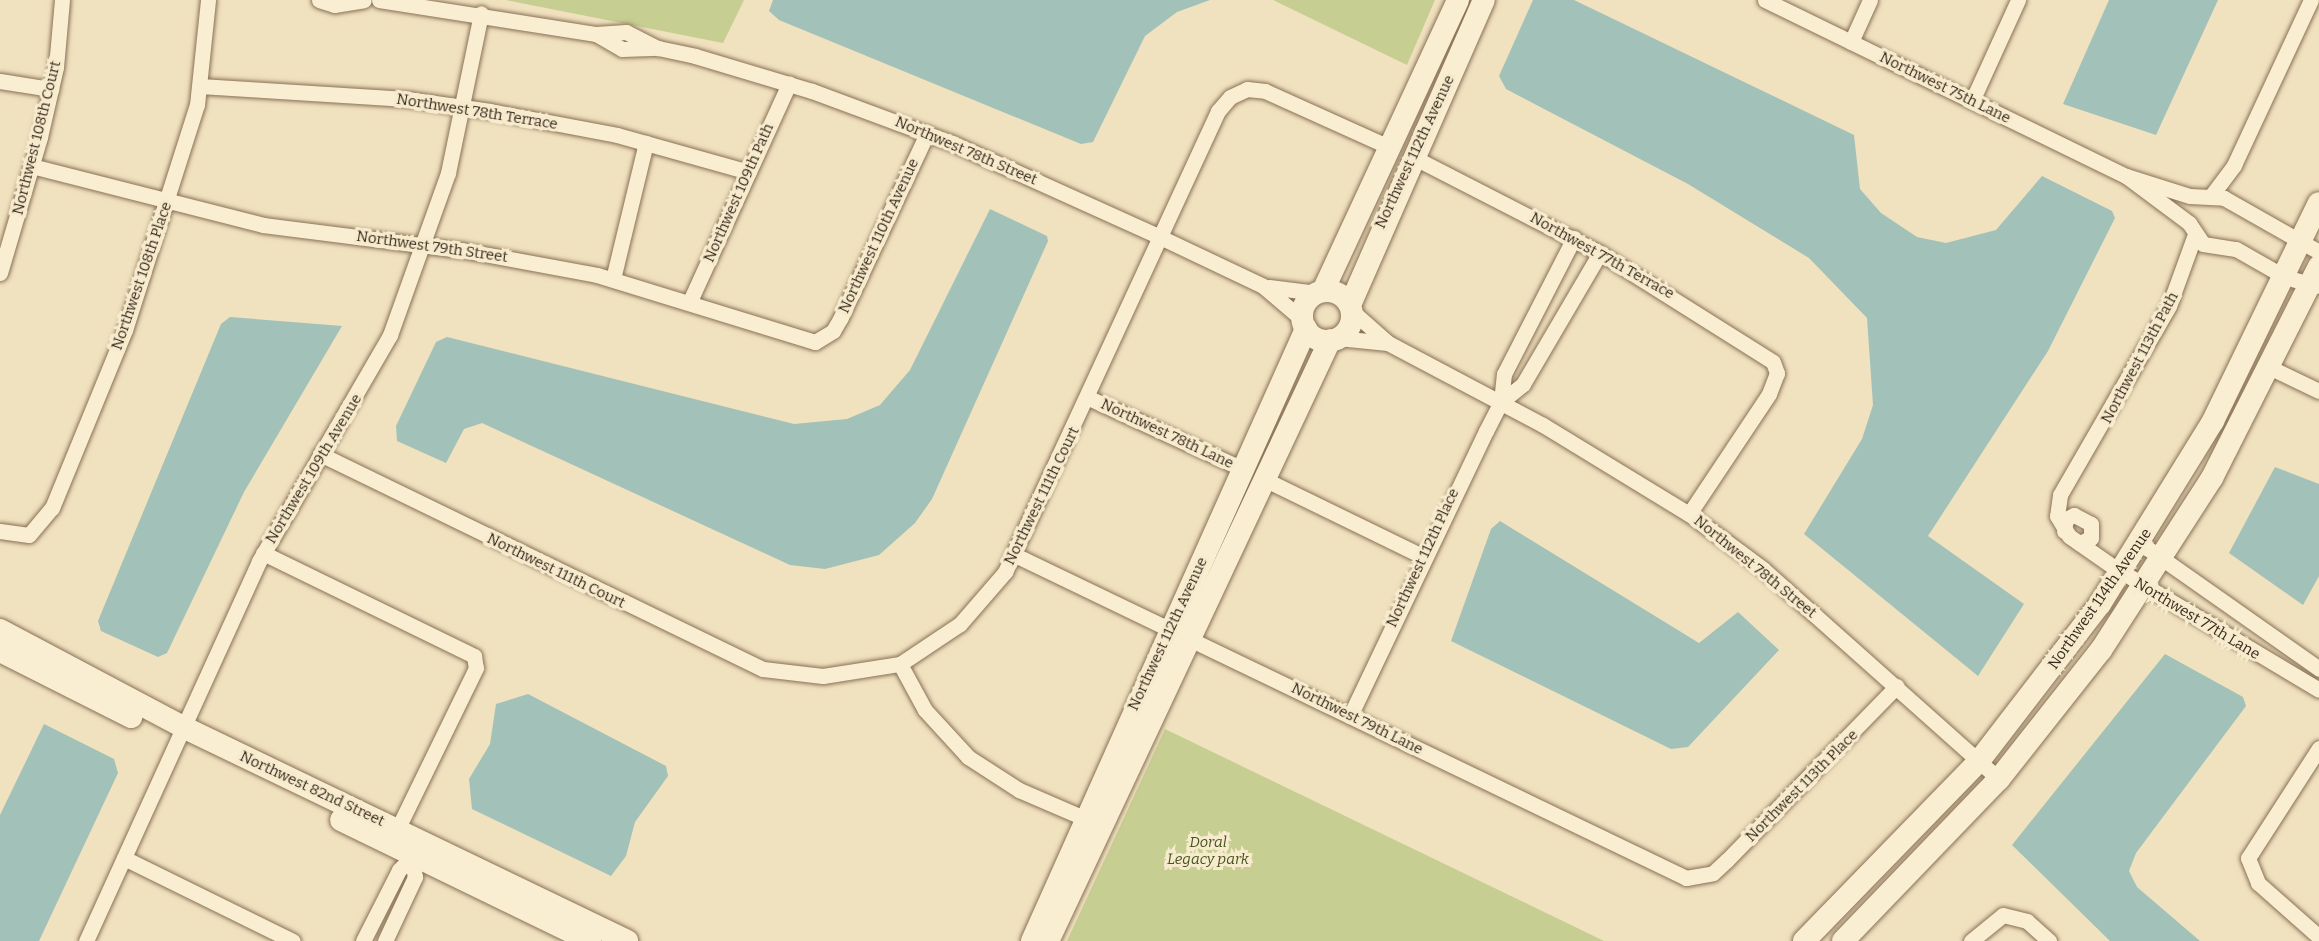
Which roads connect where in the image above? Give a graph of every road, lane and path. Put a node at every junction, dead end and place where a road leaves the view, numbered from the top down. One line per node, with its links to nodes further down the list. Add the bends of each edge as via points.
1 (62, 0): 17 (street, Northwest 108th Court)
2 (208, 0): 16 (street, Northwest 108th Place)
3 (319, 0): 4 (street, via 334,5)
4 (364, 0)
5 (379, 0): 12 (street, Northwest 78th Street)
6 (1458, 0): 22 (street, Northwest 112th Avenue)
7 (1484, 0): 23 (street, Northwest 112th Avenue)
8 (1765, 0): 13 (street, Northwest 75th Lane)
9 (1870, 0): 13 (street)
10 (2019, 0): 18 (street)
11 (2311, 0): 27 (street, Northwest 113th Path, via 2234,165)
12 (481, 14): 15 (street, Northwest 78th Street, via 596,34 626,32 658,48); 19 (street, Northwest 109th Avenue)
13 (1851, 42): 18 (street, Northwest 75th Lane)
14 (0, 81): 17 (street)
15 (789, 84): 20 (street, Northwest 78th Street); 25 (street, Northwest 109th Path)
16 (200, 86): 19 (street, Northwest 78th Terrace); 28 (street, Northwest 108th Place)
17 (51, 89): 24 (street, Northwest 108th Court)
18 (1972, 101): 26 (street, Northwest 75th Lane)
19 (463, 107): 21 (street, Northwest 78th Terrace); 33 (street, Northwest 109th Avenue)
20 (927, 133): 31 (street, Northwest 78th Street); 45 (street, Northwest 110th Avenue, via 842,317)
21 (646, 143): 25 (street, Northwest 78th Terrace); 38 (street)
22 (1391, 148): 31 (street, Northwest 111th Court, via 1264,91 1247,89 1218,111); 41 (street, Northwest 112th Avenue)
23 (1413, 157): 32 (street, Northwest 77th Terrace); 43 (street, Northwest 112th Avenue)
24 (32, 166): 28 (street, Northwest 79th Street); 36 (street, Northwest 108th Court)
25 (749, 172): 42 (street, Northwest 109th Path)
26 (2126, 176): 27 (street, Northwest 75th Lane); 30 (street, Northwest 75th Lane)
27 (2208, 196): 30 (street, Northwest 113th Path); 34 (street, Northwest 75th Lane)
28 (168, 198): 33 (street, Northwest 79th Street, via 282,229); 56 (street, Northwest 108th Place, via 126,330 52,508 29,535)
29 (2319, 203): 34 (street, Northwest 114th Avenue)
30 (2191, 230): 37 (street, Northwest 75th Lane, via 2208,246 2236,249); 57 (street, Northwest 113th Path, via 2188,264 2057,506)
31 (1160, 237): 40 (street, Northwest 78th Street); 50 (street, Northwest 111th Court)
32 (1574, 238): 35 (street, Northwest 77th Terrace); 51 (street, Northwest 112th Place, via 1504,374)
33 (426, 245): 38 (street, Northwest 79th Street); 52 (street, Northwest 109th Avenue, via 390,335)
34 (2310, 246): 37 (street, Northwest 114th Avenue)
35 (1600, 253): 51 (street, Northwest 112th Place, via 1523,384); 55 (street, Northwest 77th Terrace, via 1763,352 1777,373 1769,394)
36 (1, 265)
37 (2285, 277): 39 (street, Northwest 75th Lane); 59 (street, Northwest 114th Avenue, via 2213,421)
38 (613, 279): 42 (street, Northwest 79th Street)
39 (2316, 279): 48 (street, Northwest 114th Avenue)
40 (1263, 286): 41 (street, Northwest 78th Street); 44 (street, Northwest 78th Street)
41 (1320, 292): 43 (street, via 1337,293); 44 (street, via 1306,303)
42 (690, 301): 45 (street, Northwest 79th Street, via 800,339 814,342)
43 (1351, 308): 46 (street, via 1349,327); 47 (street, Northwest 78th Street)
44 (1304, 325): 46 (street); 53 (street, Northwest 112th Avenue)
45 (826, 337)
46 (1334, 339): 47 (street, Northwest 78th Street); 54 (street, Northwest 112th Avenue)
47 (1388, 343): 51 (street, Northwest 78th Street)
48 (2271, 368): 49 (street); 63 (street, Northwest 114th Avenue)
49 (2319, 391)
50 (1089, 398): 53 (street, Northwest 78th Lane); 61 (street, Northwest 111th Court)
51 (1501, 402): 55 (street, Northwest 78th Street); 62 (street, Northwest 112th Place)
52 (320, 454): 60 (street, Northwest 109th Avenue); 69 (street, Northwest 111th Court, via 763,669 823,676)
53 (1245, 470): 67 (street, Northwest 112th Avenue)
54 (1266, 480): 62 (street); 67 (street, Northwest 112th Avenue)
55 (1689, 514): 71 (street, Northwest 78th Street, via 1763,569)
56 (0, 531)
57 (2064, 531): 58 (street, Northwest 77th Lane); 58 (street, via 2066,519 2074,515 2091,524 2091,538)
58 (2079, 543): 64 (street, Northwest 77th Lane)
59 (2140, 543): 63 (street, Northwest 77th Lane); 64 (street, Northwest 114th Avenue)
60 (263, 553): 74 (street, Northwest 109th Avenue); 80 (street, via 474,656 476,668)
61 (1015, 555): 67 (street, Northwest 79th Lane); 69 (street, Northwest 111th Court, via 960,624)
62 (1422, 556): 73 (street, Northwest 112th Place)
63 (2163, 559): 65 (street, Northwest 114th Avenue); 70 (street, Northwest 77th Lane)
64 (2121, 573): 65 (street, Northwest 77th Lane); 76 (street, Northwest 114th Avenue)
65 (2144, 587): 72 (street, Northwest 77th Lane); 77 (street, Northwest 114th Avenue)
66 (0, 630): 74 (street, Northwest 82nd Street)
67 (1180, 634): 73 (street, Northwest 79th Lane); 78 (street, Northwest 112th Avenue); 79 (street, Northwest 112th Avenue)
68 (0, 651): 74 (street, Northwest 82nd Street)
69 (900, 664): 79 (street, via 925,710 968,757 1019,790)
70 (2319, 669)
71 (1897, 686): 76 (street, Northwest 78th Street); 83 (street, Northwest 113th Place, via 1803,788 1713,873)
72 (2319, 690)
73 (1350, 716): 83 (street, Northwest 79th Lane, via 1677,873)
74 (180, 734): 80 (street, Northwest 82nd Street); 81 (street, Northwest 82nd Street); 82 (street, Northwest 109th Avenue)
75 (2319, 748): 85 (street, via 2248,858 2258,883)
76 (1979, 761): 77 (street, Northwest 78th Street); 84 (street, Northwest 114th Avenue)
77 (1999, 779): 86 (street, Northwest 114th Avenue)
78 (1108, 810): 79 (street, via 1095,819); 94 (street, Northwest 112th Avenue)
79 (1084, 818): 93 (street, Northwest 112th Avenue)
80 (397, 830): 81 (street, Northwest 82nd Street)
81 (416, 853): 89 (street, via 399,870); 90 (street, via 415,877); 91 (street, Northwest 82nd Street); 92 (street, Northwest 82nd Street)
82 (124, 858): 87 (street, Northwest 109th Avenue); 88 (street)
83 (1701, 877)
84 (1828, 918): 86 (street); 95 (street, Northwest 114th Avenue)
85 (2319, 937)
86 (1845, 940)
87 (86, 941)
88 (293, 941)
89 (363, 941)
90 (385, 941)
91 (590, 941)
92 (627, 941)
93 (1032, 941)
94 (1049, 941)
95 (1804, 941)
96 (1971, 941): 97 (street, via 2003,915 2018,917)
97 (2049, 941)

